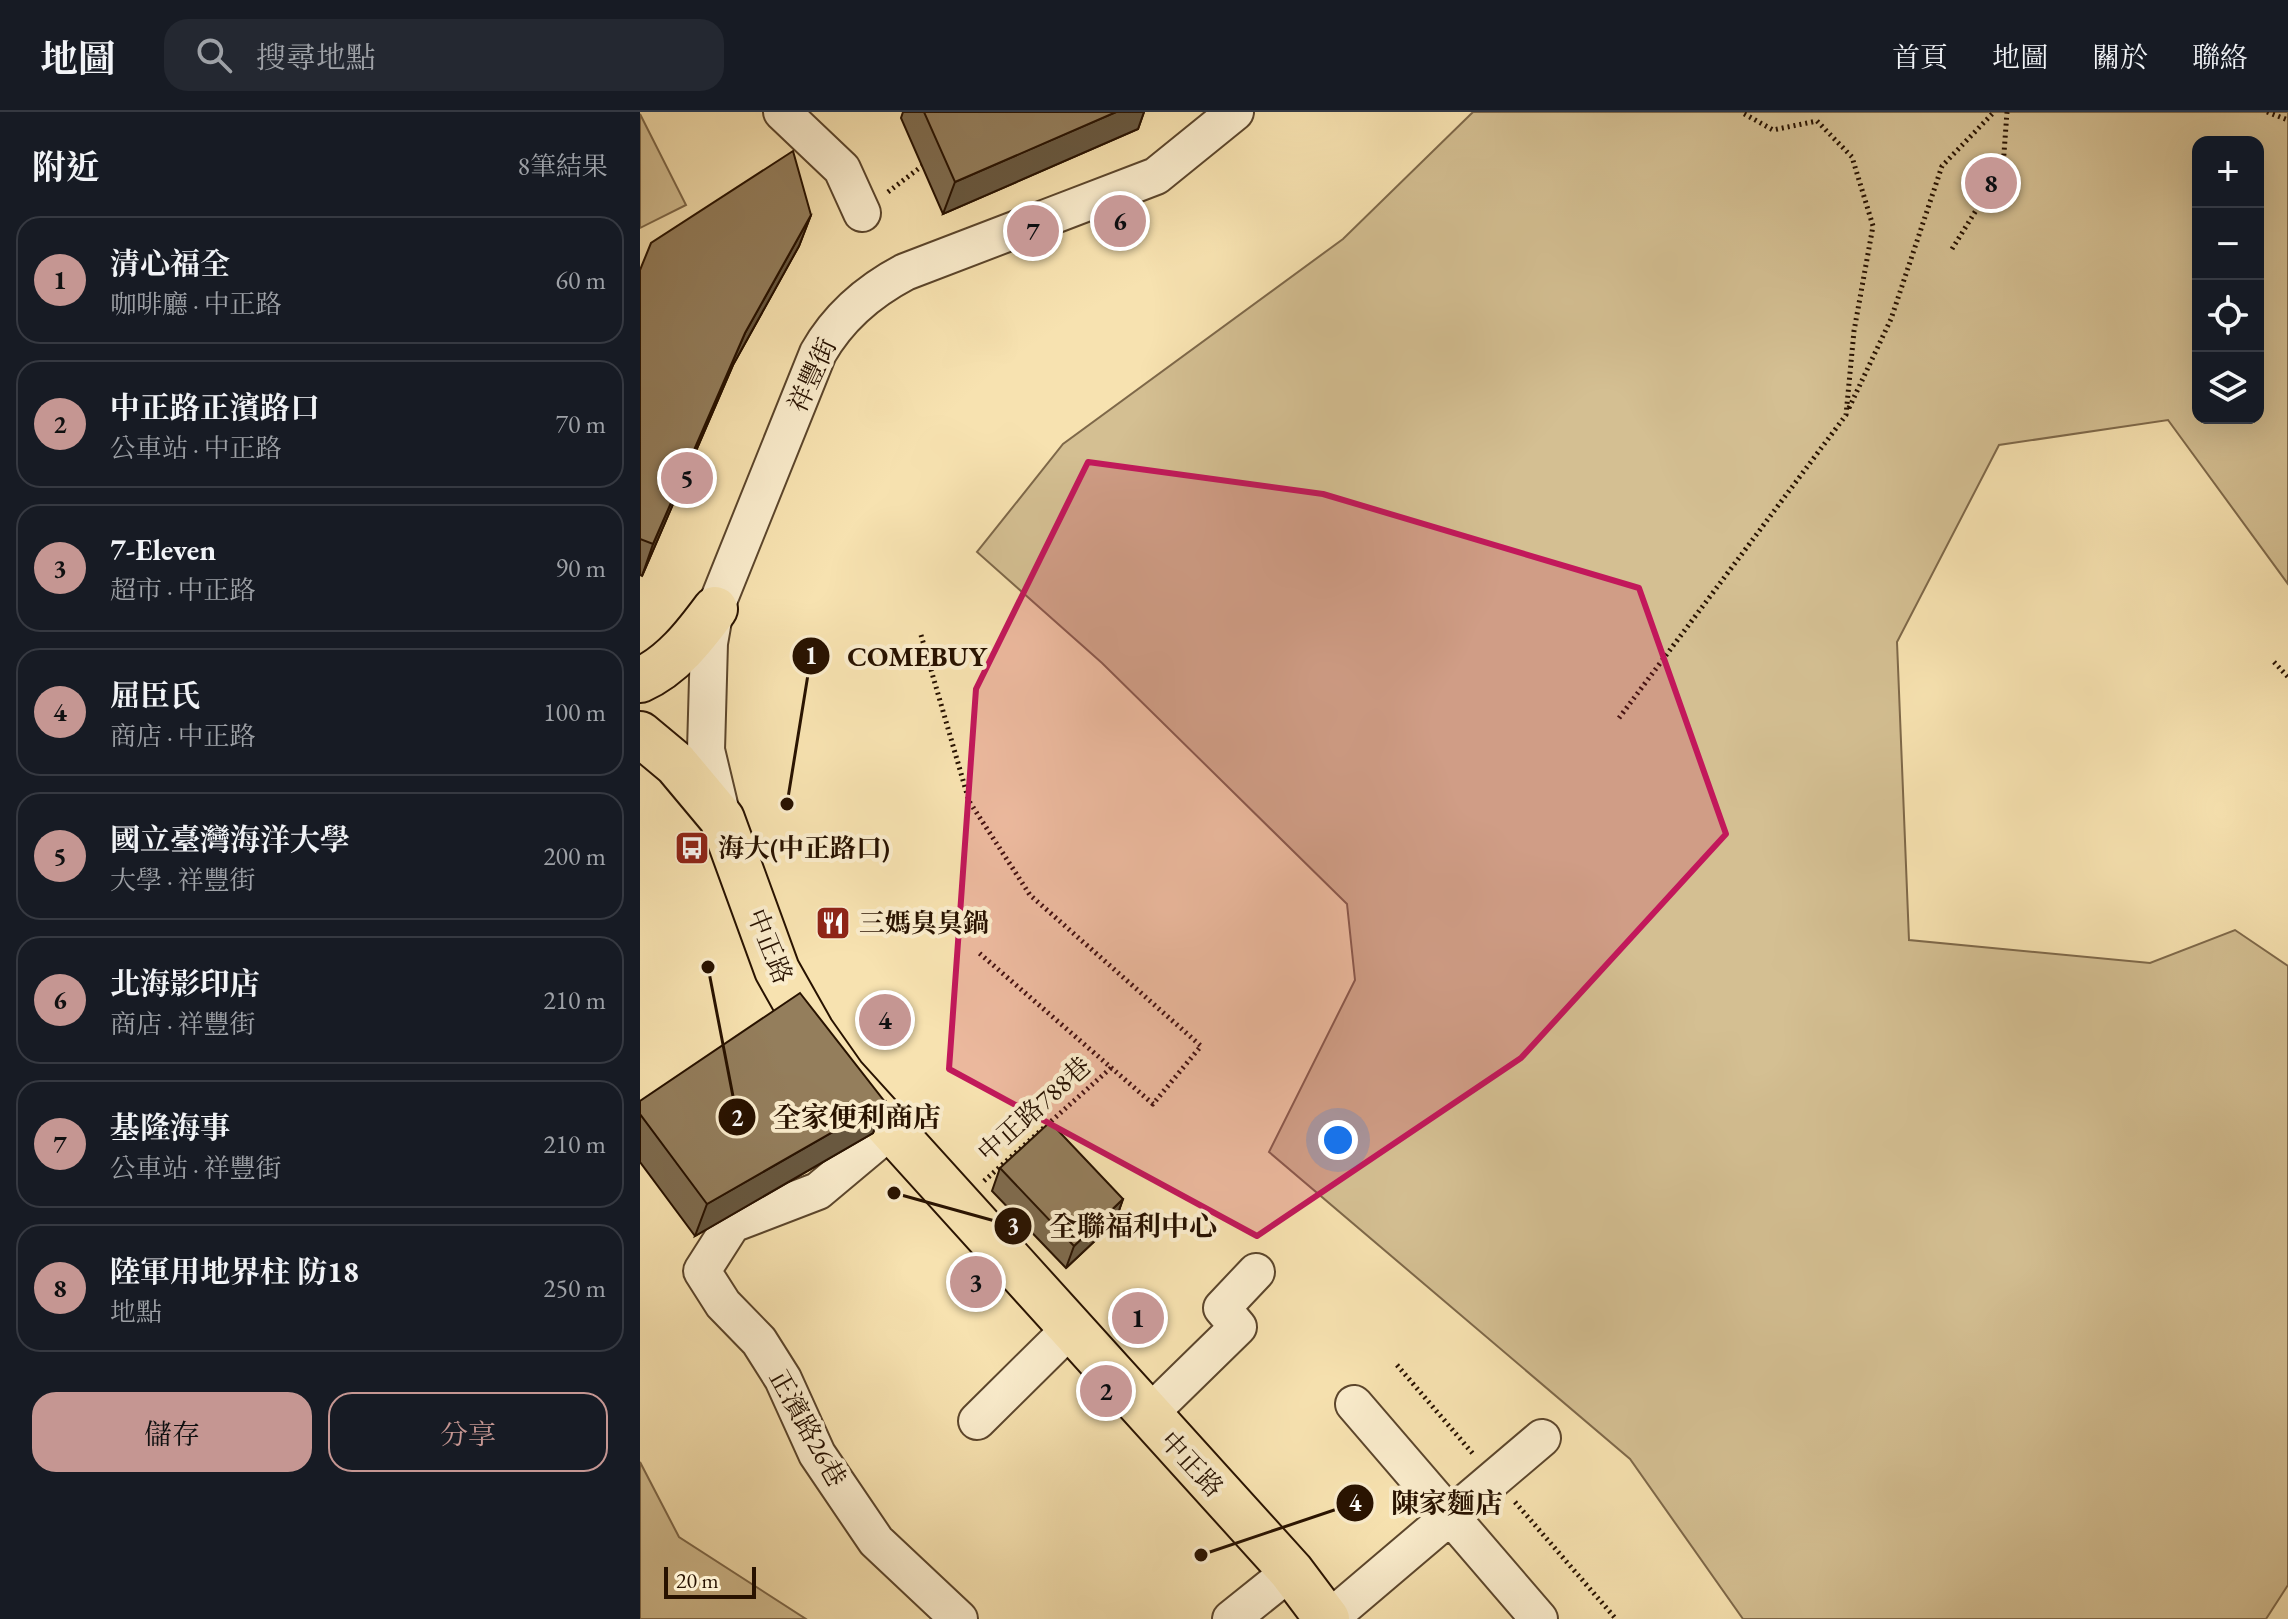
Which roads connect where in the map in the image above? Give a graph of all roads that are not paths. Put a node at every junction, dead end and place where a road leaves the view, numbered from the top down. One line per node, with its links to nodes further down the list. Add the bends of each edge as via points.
1 (782, 112): 3 (street, via 842,169)
2 (1235, 112): 4 (street, 祥豐街, via 1156,176 905,272 850,310 818,353)
3 (862, 213)
4 (715, 609): 5 (main road, via 671,660); 7 (street, 祥豐街, via 706,750)
5 (640, 680)
6 (640, 734): 7 (main road, 中正路, via 676,764)
7 (722, 819): 8 (main road, 中正路, via 777,970 783,1013)
8 (892, 1129): 10 (main road, 中正路); 17 (street, 正濱路26巷, via 818,1191 732,1224 702,1271 723,1304 759,1341 817,1454 876,1541)
9 (1256, 1272): 12 (street, via 1222,1308 1238,1327)
10 (1070, 1329): 12 (main road, 中正路); 13 (street)
11 (1354, 1404): 15 (street)
12 (1147, 1416): 16 (main road, 中正路)
13 (977, 1421)
14 (1542, 1438): 15 (street)
15 (1450, 1516): 19 (street); 20 (street)
16 (1291, 1571): 18 (street); 19 (main road, 中正路)
17 (959, 1619)
18 (1231, 1619)
19 (1328, 1619)
20 (1539, 1619)

